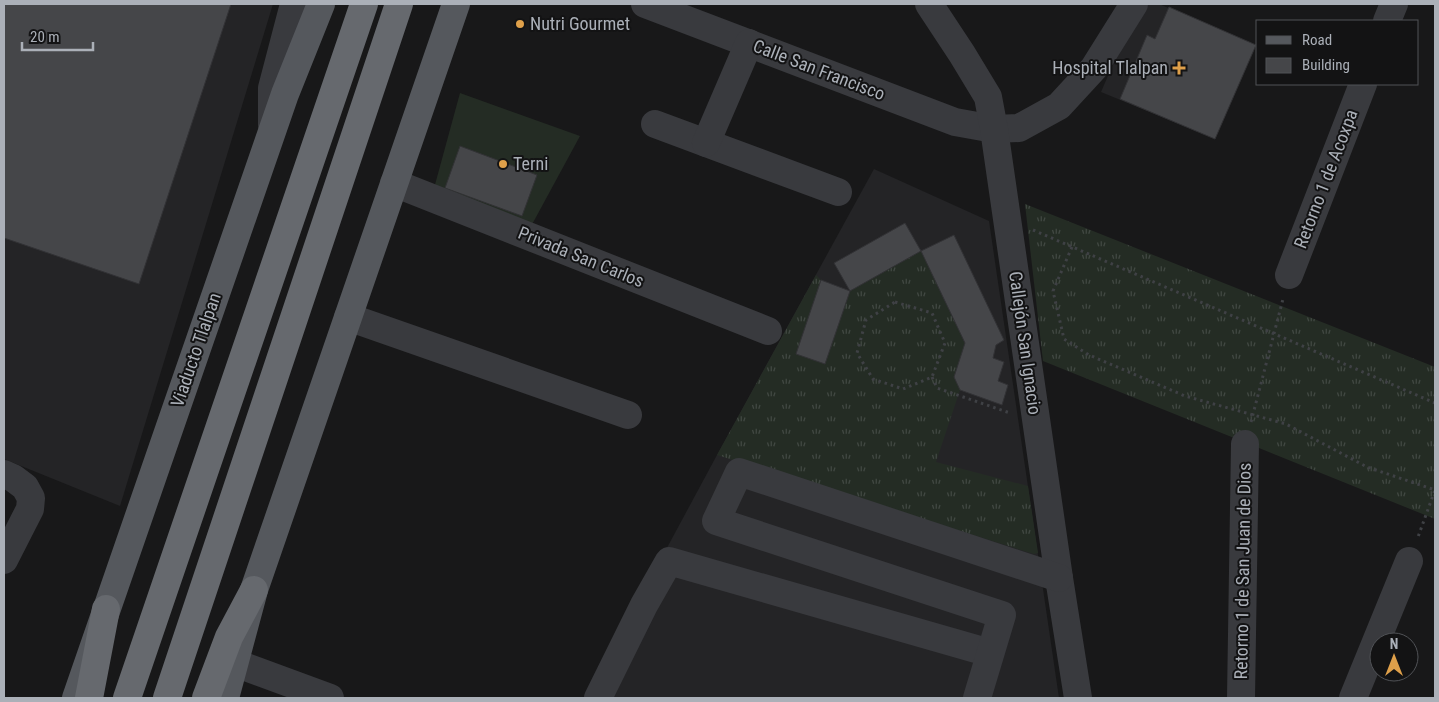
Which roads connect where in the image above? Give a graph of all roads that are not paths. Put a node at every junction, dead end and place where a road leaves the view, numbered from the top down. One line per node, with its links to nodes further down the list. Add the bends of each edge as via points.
1 (294, 4): 15 (street, via 272,88)
2 (321, 4): 15 (main road, Viaducto Tlalpan)
3 (364, 4): 34 (highway)
4 (399, 4): 35 (highway)
5 (456, 4): 17 (main road)
6 (645, 4): 11 (street, Calle San Francisco)
7 (928, 4): 14 (street, Callejón San Ignacio, via 988,97)
8 (1134, 4): 14 (street, Calle San Francisco, via 1094,68 1059,106 1019,128)
9 (1394, 4): 10 (street)
10 (1387, 20)
11 (749, 43): 14 (street, Calle San Francisco, via 960,124); 16 (street)
12 (1363, 85): 19 (street, Retorno 1 de Acoxpa)
13 (655, 124): 16 (street)
14 (994, 129): 27 (street, Callejón San Ignacio)
15 (271, 134): 29 (main road, Viaducto Tlalpan)
16 (706, 143): 18 (street)
17 (394, 183): 20 (main road); 21 (street, Privada San Carlos)
18 (838, 192)
19 (1289, 275)
20 (348, 317): 22 (street); 28 (main road)
21 (768, 330)
22 (628, 415)
23 (1246, 444): 42 (street, Retorno 1 de San Juan de Dios)
24 (4, 474): 25 (street, via 25,487 31,498 30,509)
25 (4, 560)
26 (1409, 561): 43 (street)
27 (1059, 578): 30 (street, via 738,472 716,521 1002,615); 41 (street, Callejón San Ignacio)
28 (254, 590): 31 (main road); 36 (highway, via 229,637)
29 (106, 609): 32 (main road, Viaducto Tlalpan); 33 (highway)
30 (990, 653): 39 (street, via 669,560); 40 (street)
31 (235, 663): 37 (main road); 38 (street)
32 (76, 698)
33 (89, 698)
34 (126, 698)
35 (167, 698)
36 (206, 698)
37 (225, 698)
38 (330, 698)
39 (598, 698)
40 (977, 698)
41 (1078, 698)
42 (1241, 698)
43 (1353, 698)

